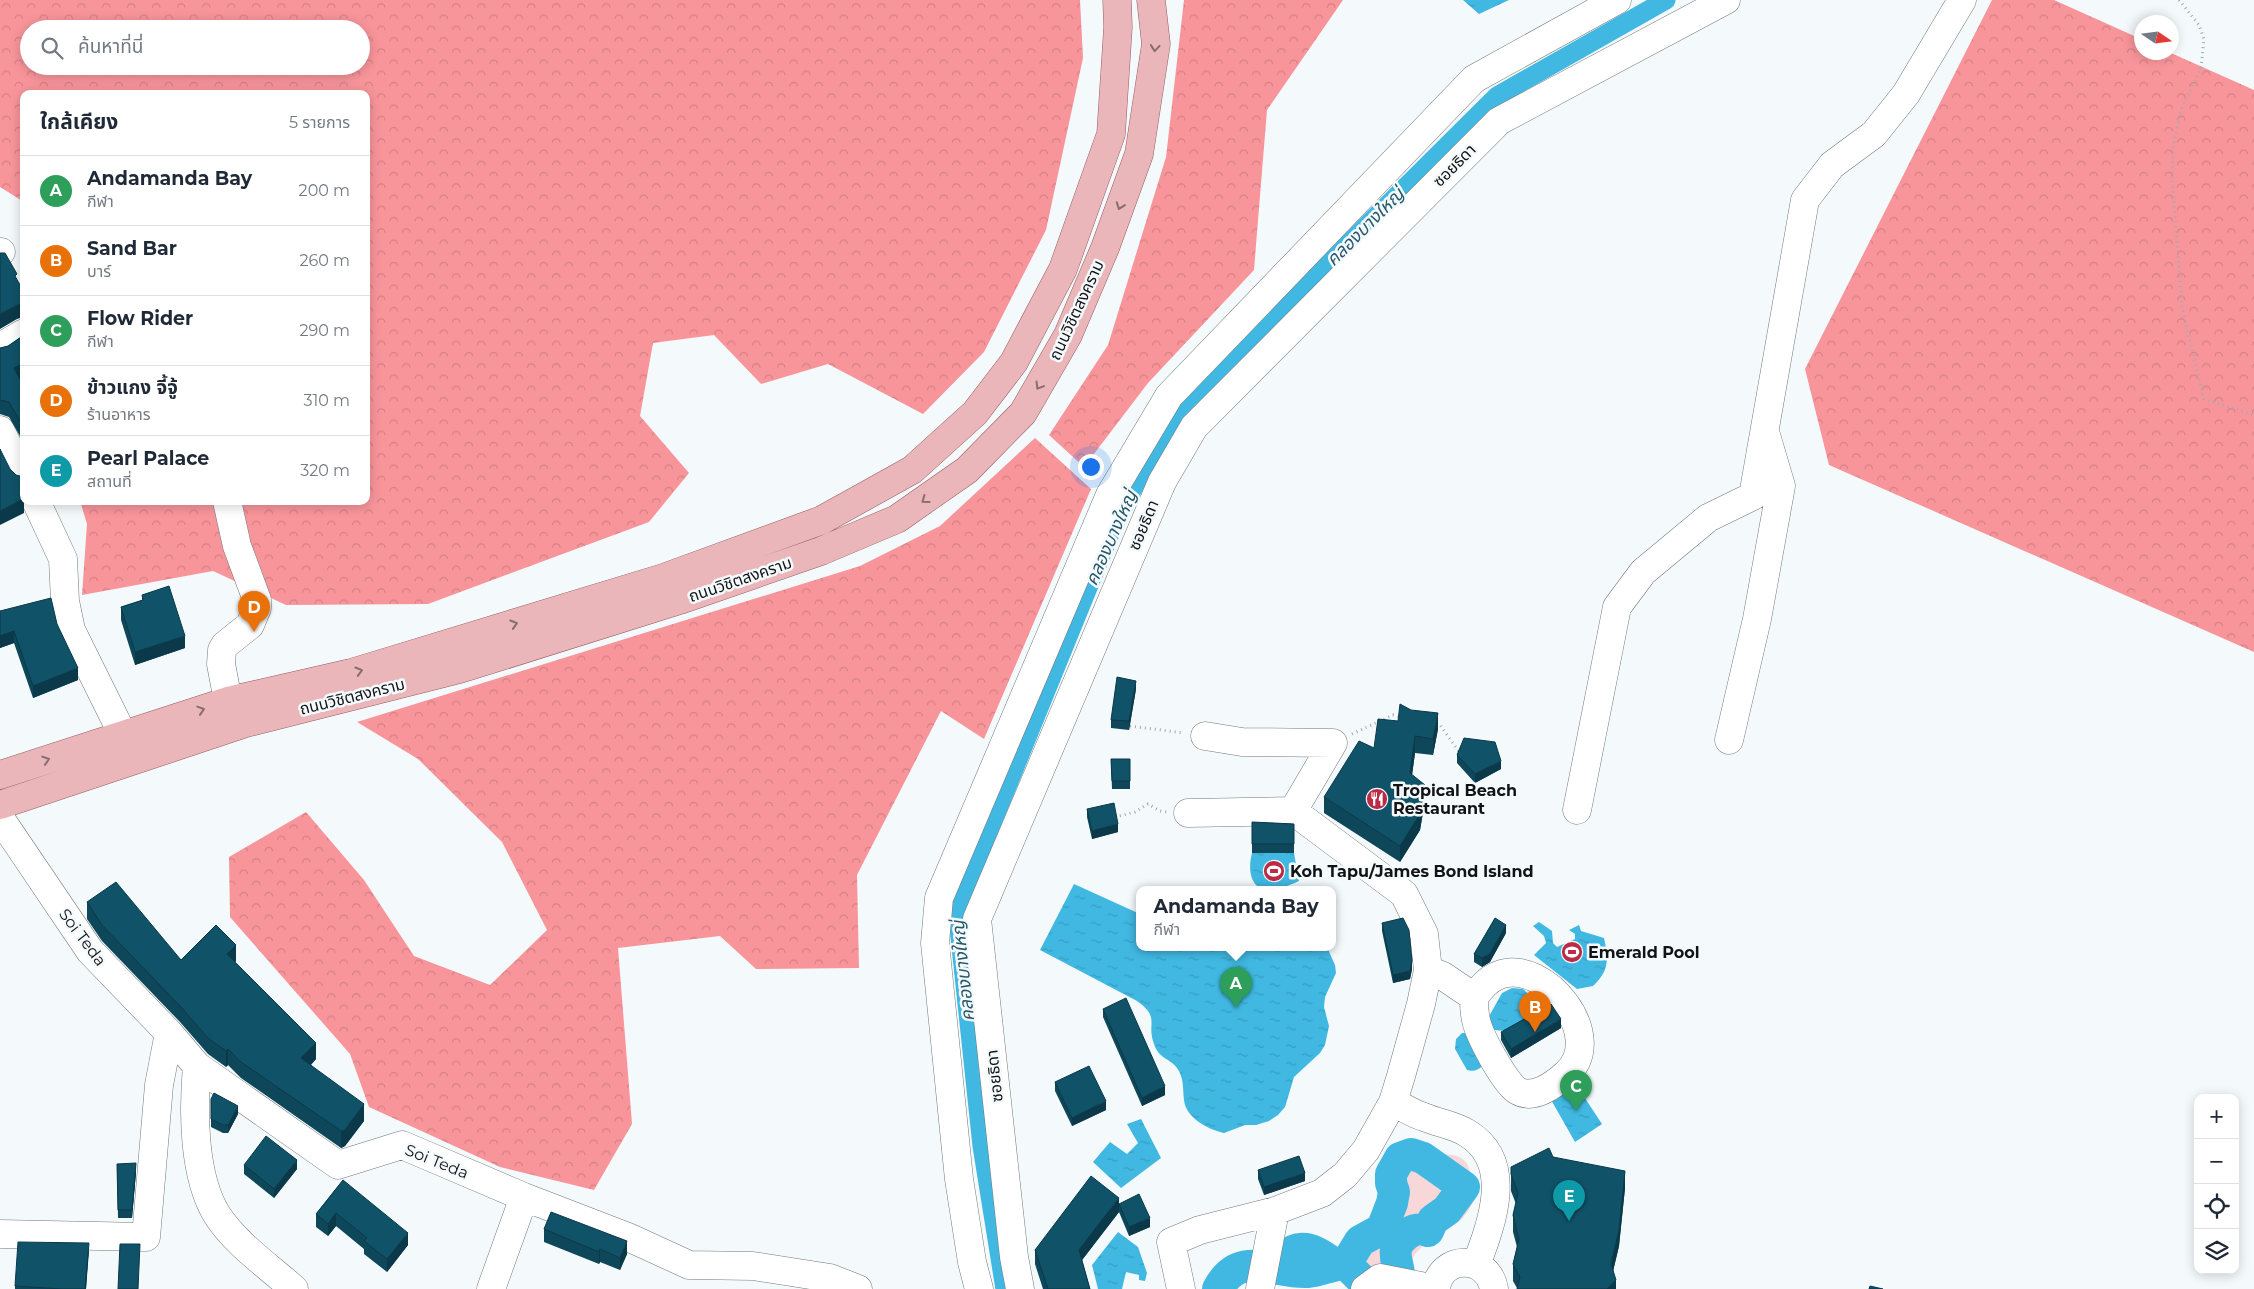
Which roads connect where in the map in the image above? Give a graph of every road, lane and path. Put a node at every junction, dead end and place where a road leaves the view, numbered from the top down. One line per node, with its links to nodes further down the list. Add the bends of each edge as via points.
1 (1117, 0): 15 (main road, ถนนวิชิตสงคราม, one-way to 1, via 351,673 663,578 822,520 912,470 975,413 1014,362 1064,270 1111,134)
2 (1151, 0): 25 (main road, ถนนวิชิตสงคราม, one-way to 25, via 1156,44 1139,154 1105,248 1068,335 1022,413 967,470 905,514 821,551 680,600 460,669 246,723)
3 (1617, 0): 40 (street, via 1474,79 1169,396 1110,495 939,898 936,943 958,1179)
4 (1726, 0): 39 (street, ซอยธิดา, via 1499,121 1194,427 1162,482 977,919)
5 (1962, 0): 10 (street, via 1906,94 1874,134 1832,165 1805,200)
6 (2179, 0): 9 (path, via 2199,24 2204,39 2201,68 2182,107 2173,146 2172,179 2182,307 2204,398)
7 (20, 335): 8 (street)
8 (0, 347)
9 (2254, 415)
10 (1765, 429): 21 (street, via 1781,486); 26 (street, via 1753,496 1708,518 1643,572 1617,607)
11 (0, 430): 12 (street)
12 (20, 468)
13 (38, 505): 19 (street, via 64,558 65,601 72,630)
14 (228, 505): 15 (street, via 237,546 257,600 253,621 222,650 221,664)
15 (228, 701): 19 (main road, ถนนวิชิตสงคราม, one-way to 15)
16 (1406, 718): 22 (path, via 1394,714)
17 (1431, 724): 23 (path, via 1440,725)
18 (1130, 726): 20 (path)
19 (123, 735): 24 (main road, ถนนวิชิตสงคราม, one-way to 19)
20 (1205, 736): 22 (street, via 1242,742)
21 (1729, 740)
22 (1333, 743): 27 (street)
23 (1461, 754)
24 (0, 775)
25 (0, 805)
26 (1577, 810)
27 (1293, 811): 28 (street); 31 (street, via 1404,894 1424,934)
28 (1188, 812): 29 (path, via 1160,811 1148,804 1135,812)
29 (1115, 817)
30 (0, 818): 33 (street, Soi Teda, via 90,951)
31 (1428, 970): 32 (street); 35 (street)
32 (1474, 997): 32 (street, via 1476,1021 1508,1082 1518,1091 1538,1092 1556,1083 1577,1062 1581,1046 1577,1024 1567,1006 1537,978 1520,972 1500,974 1485,983)
33 (169, 1033): 34 (street, Soi Teda); 38 (street, via 159,1085 146,1237)
34 (197, 1066): 36 (street, Soi Teda, via 338,1165 402,1145); 44 (street, via 198,1151 210,1202 236,1238)
35 (1393, 1102): 37 (street, via 1366,1150 1345,1175 1322,1193); 41 (street, via 1467,1133 1484,1146 1495,1168 1497,1181 1493,1209)
36 (524, 1197): 42 (street, Soi Teda, via 628,1237 689,1265); 45 (street)
37 (1274, 1218): 43 (street); 49 (street, via 1200,1230 1171,1242)
38 (0, 1234)
39 (1014, 1257): 40 (street); 48 (street, ซอยธิดา)
40 (972, 1262): 47 (street)
41 (1476, 1265): 51 (street, via 1464,1262 1446,1269); 52 (street, via 1489,1274)
42 (703, 1277): 46 (street, Soi Teda, via 753,1266 830,1278)
43 (1260, 1287)
44 (294, 1289)
45 (491, 1289)
46 (858, 1289)
47 (979, 1289)
48 (1020, 1289)
49 (1182, 1289)
50 (1365, 1289): 51 (street, via 1380,1278)
51 (1434, 1289)
52 (1494, 1289)

